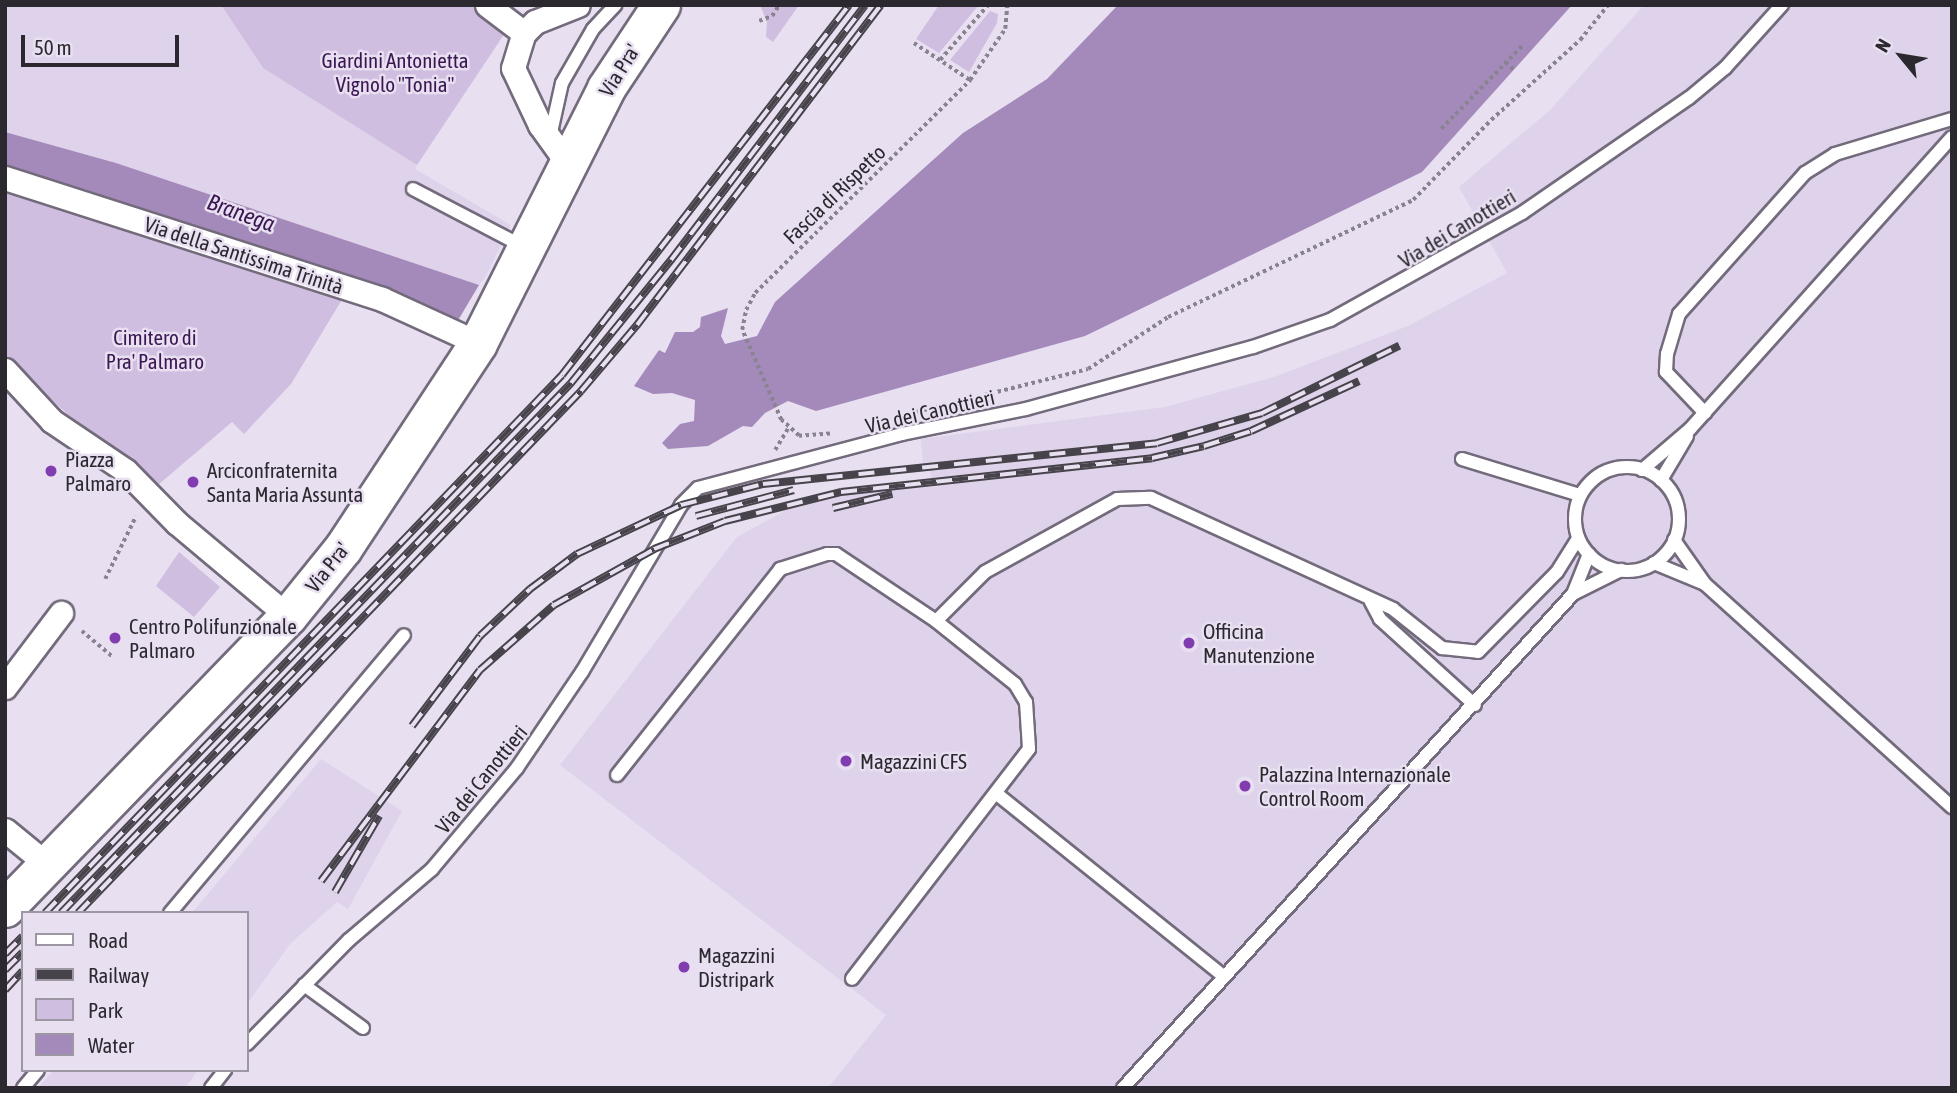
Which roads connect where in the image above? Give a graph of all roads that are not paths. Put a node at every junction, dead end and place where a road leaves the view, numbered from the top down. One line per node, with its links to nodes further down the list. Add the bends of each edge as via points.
1 (487, 5): 6 (street)
2 (578, 5): 6 (street, via 535,22)
3 (615, 5): 9 (lane, via 593,29 562,83)
4 (1782, 5): 44 (lane, Via dei Canottieri, via 1725,68 1689,99 1522,213 1330,320 1253,347 1026,409 766,467 712,482 687,498 582,672 517,768 432,869)
5 (652, 8): 9 (main road, Via Pra', via 606,88)
6 (524, 33): 9 (street, via 513,68 519,87)
7 (1952, 119): 15 (lane, via 1835,154 1804,173 1679,314 1666,372)
8 (1952, 137): 15 (lane)
9 (559, 151): 12 (main road, Via Pra')
10 (5, 178): 13 (street, Via della Santissima Trinità, via 382,299)
11 (413, 190): 12 (lane)
12 (527, 248): 13 (main road, Via Pra')
13 (480, 340): 30 (main road, Via Pra', via 365,517)
14 (11, 375): 30 (street, via 52,421 148,491 177,523)
15 (1705, 413): 16 (lane)
16 (1690, 429): 18 (lane); 19 (lane)
17 (1462, 459): 20 (lane)
18 (1642, 470): 19 (lane); 20 (lane, via 1619,467 1603,472)
19 (1661, 480): 22 (lane, via 1675,498 1679,515)
20 (1580, 495): 21 (lane)
21 (1578, 538): 23 (lane); 28 (lane, via 1557,572 1478,652 1442,648 1392,609)
22 (1674, 540): 24 (lane); 26 (lane)
23 (1589, 554): 25 (lane); 27 (lane)
24 (1654, 563): 25 (lane); 26 (lane)
25 (1621, 569): 27 (lane)
26 (1705, 584): 37 (lane)
27 (1573, 594): 34 (lane)
28 (1371, 602): 31 (lane, via 1150,498 1116,499 985,572); 34 (lane, via 1380,619)
29 (61, 613): 33 (street)
30 (288, 616): 39 (main road, Via Pra')
31 (936, 621): 35 (lane, via 836,554 779,569); 36 (lane, via 1015,684 1026,702 1029,750)
32 (404, 635): 41 (lane)
33 (5, 687)
34 (1475, 705): 42 (lane)
35 (617, 775)
36 (997, 794): 42 (lane); 43 (lane)
37 (1952, 807)
38 (5, 830): 39 (street)
39 (49, 866): 40 (main road, Via Pra')
40 (5, 908)
41 (172, 911)
42 (1222, 975): 51 (lane)
43 (852, 979)
44 (304, 985): 45 (lane); 46 (lane, Via dei Canottieri)
45 (363, 1028)
46 (248, 1043)
47 (36, 1072): 49 (lane)
48 (223, 1072): 50 (lane)
49 (23, 1088)
50 (211, 1088)
51 (1123, 1088)

